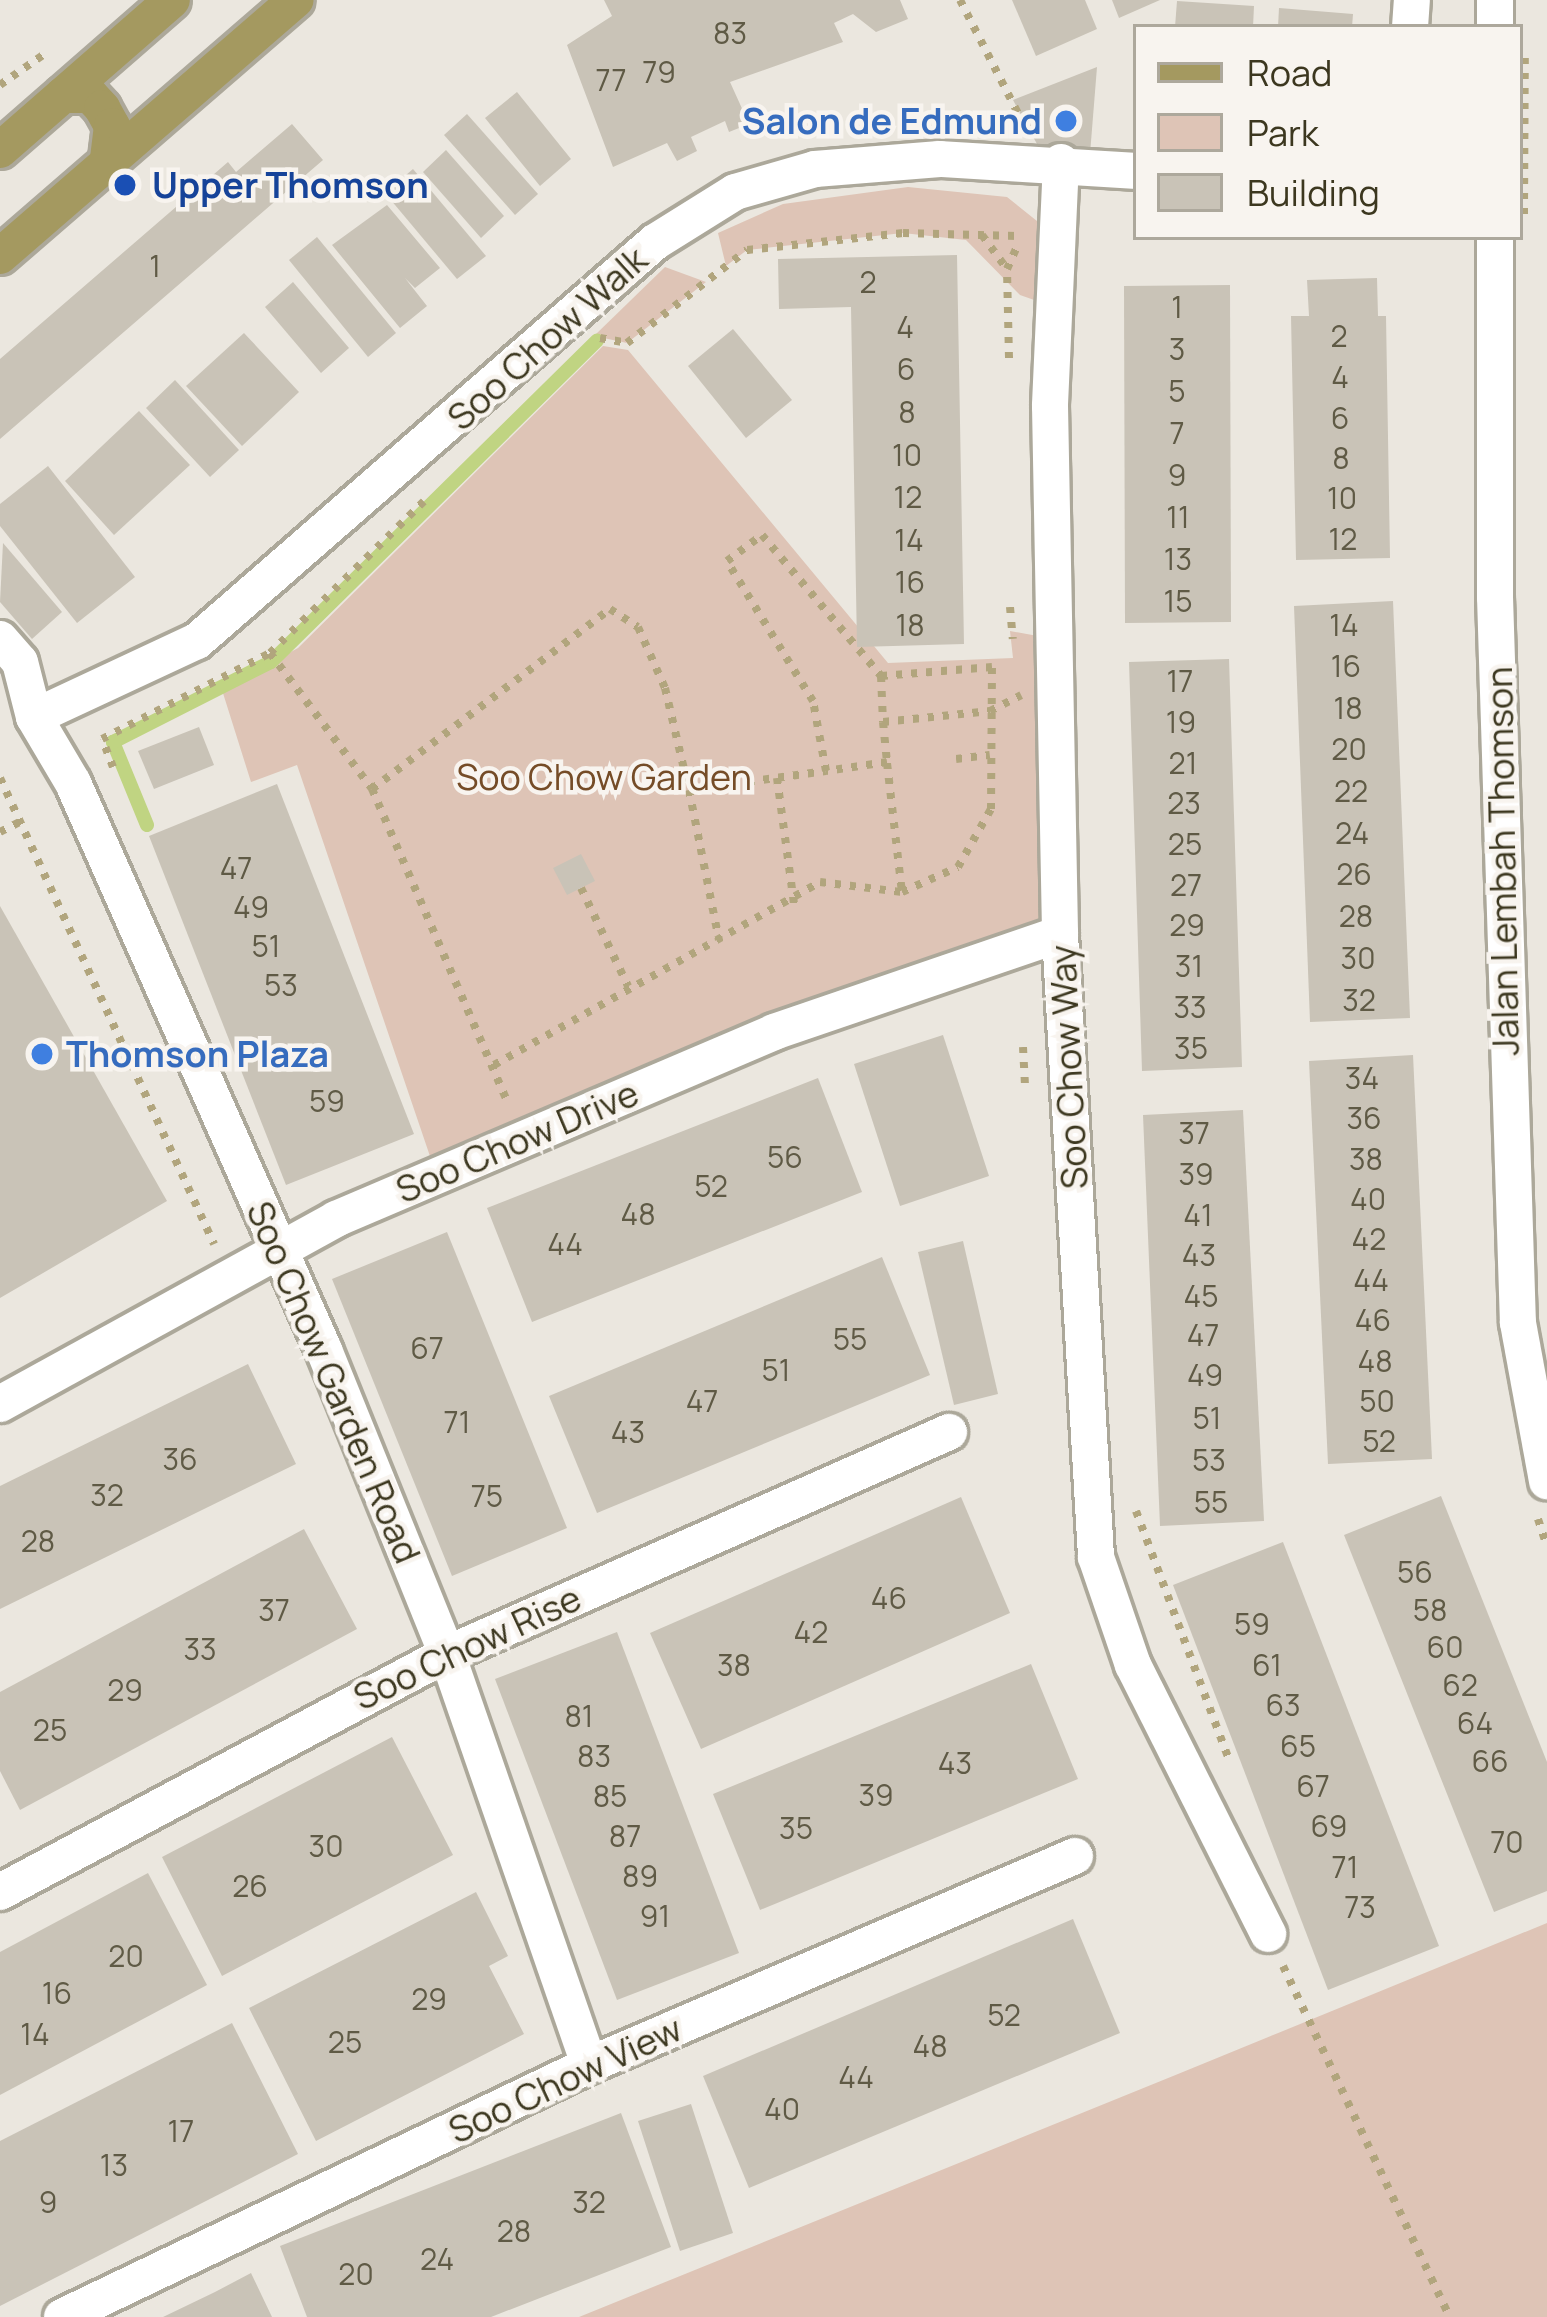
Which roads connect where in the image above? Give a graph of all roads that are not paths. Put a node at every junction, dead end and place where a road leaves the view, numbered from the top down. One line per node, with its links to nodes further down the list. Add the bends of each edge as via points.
1 (172, 0): 3 (main road)
2 (296, 0): 5 (main road)
3 (63, 95): 4 (main road); 5 (main road, via 90,95 102,108 112,126)
4 (0, 150)
5 (108, 158): 9 (main road)
6 (1052, 162): 7 (street, Soo Chow Walk); 12 (street, Soo Chow Walk, via 815,169 735,192 655,242 214,628); 13 (street, Soo Chow Way)
7 (1133, 171)
8 (1495, 240): 17 (street, Jalan Lembah Thomson, via 1496,620 1517,1301)
9 (0, 256)
10 (0, 639): 12 (street, Soo Chow Garden Road, via 20,662)
11 (0, 698): 12 (street)
12 (34, 717): 14 (street, Soo Chow Garden Road, via 73,783)
13 (1060, 934): 14 (street, Soo Chow Drive, via 774,1032); 21 (street, Soo Chow Way, via 1096,1557 1133,1665)
14 (277, 1246): 15 (street, Soo Chow Drive); 18 (street, Soo Chow Garden Road)
15 (0, 1404)
16 (949, 1432): 18 (street, Soo Chow Rise)
17 (1547, 1481)
18 (447, 1654): 20 (street, Soo Chow Rise); 22 (street, Soo Chow Garden Road)
19 (1075, 1856): 22 (street, Soo Chow View)
20 (0, 1892)
21 (1268, 1934)
22 (590, 2066): 23 (street, Soo Chow View)
23 (62, 2317)

